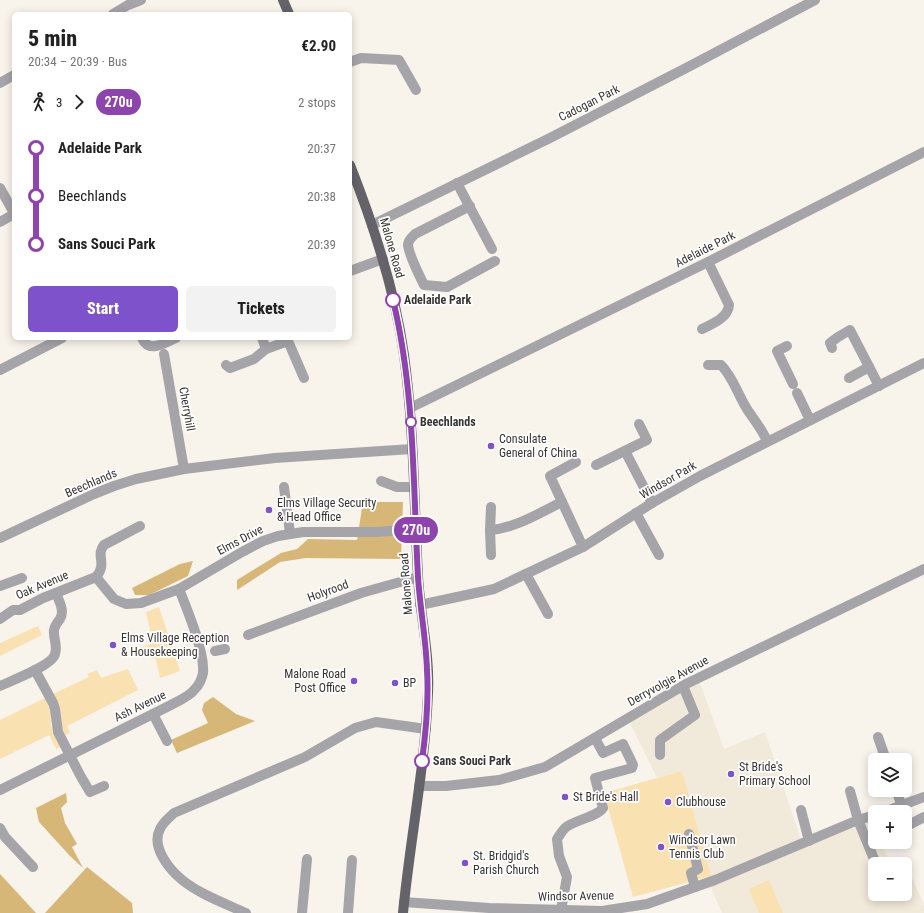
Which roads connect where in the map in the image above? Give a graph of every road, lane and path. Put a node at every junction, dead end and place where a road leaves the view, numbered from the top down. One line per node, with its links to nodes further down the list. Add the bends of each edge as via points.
1 (141, 0): 4 (street)
2 (283, 0): 5 (main road)
3 (814, 0): 12 (street, Cadogan Park, via 690,66)
4 (116, 12)
5 (287, 12)
6 (352, 61): 9 (street, via 362,58 398,60)
7 (12, 76): 8 (street)
8 (0, 83)
9 (416, 90)
10 (924, 152): 22 (street, Adelaide Park)
11 (352, 170): 18 (main road, Malone Road)
12 (457, 183): 14 (street); 18 (street, Cadogan Park)
13 (0, 188): 15 (street)
14 (470, 206): 19 (street); 21 (street, via 415,234 408,244 413,262 424,285 447,287)
15 (12, 209)
16 (12, 214): 17 (street)
17 (0, 222)
18 (372, 225): 20 (main road, Malone Road)
19 (492, 249)
20 (383, 259): 23 (street); 41 (main road, Malone Road, via 404,353)
21 (495, 261)
22 (708, 262): 24 (street, via 729,309 724,316); 41 (street, Adelaide Park)
23 (352, 270)
24 (702, 330)
25 (58, 340): 37 (street)
26 (143, 340): 27 (street, via 152,347)
27 (171, 340)
28 (263, 340): 31 (street)
29 (787, 346): 42 (street, via 777,351)
30 (832, 348): 36 (street, via 830,343 850,330)
31 (266, 349): 34 (street, via 254,359 230,368); 38 (street, via 288,341)
32 (164, 354): 49 (street, Cherryhill)
33 (924, 363): 40 (street, Windsor Park)
34 (226, 365)
35 (708, 365): 44 (street, via 721,365 727,371)
36 (869, 367): 39 (street); 40 (street)
37 (0, 370)
38 (304, 378)
39 (850, 378)
40 (879, 386): 42 (street, Windsor Park)
41 (410, 408): 45 (main road, Malone Road)
42 (810, 420): 44 (street, Windsor Park)
43 (639, 424): 46 (street, via 647,440)
44 (767, 441): 54 (street, Windsor Park)
45 (412, 449): 49 (street, Beechlands, via 276,458); 51 (main road, Malone Road)
46 (625, 451): 48 (street); 54 (street)
47 (576, 462): 53 (street, via 550,476)
48 (596, 465)
49 (184, 469): 61 (street, Beechlands, via 136,478 114,486)
50 (381, 481): 51 (street, via 397,487)
51 (414, 486): 58 (main road, Malone Road)
52 (284, 487): 60 (street)
53 (562, 502): 59 (street, via 504,529); 62 (street)
54 (652, 503): 56 (street, Windsor Park)
55 (490, 507): 59 (street)
56 (636, 513): 62 (street, Windsor Park); 64 (street)
57 (140, 526): 67 (street, via 104,545 100,553 102,566)
58 (416, 529): 60 (street, Elms Drive); 68 (main road, Malone Road)
59 (490, 530): 63 (street)
60 (290, 533): 71 (street, Elms Drive, via 270,538 249,548)
61 (0, 538)
62 (583, 547): 66 (street, Windsor Park)
63 (491, 555)
64 (658, 555)
65 (924, 569): 79 (street, Derryvolgie Avenue)
66 (526, 574): 73 (street, Windsor Park, via 494,590); 74 (street)
67 (96, 577): 71 (street, Elms Drive, via 114,599 126,604 141,603); 72 (street, Oak Avenue)
68 (418, 577): 73 (main road, Malone Road); 76 (street, Holyrood, via 361,593)
69 (22, 578): 70 (street)
70 (0, 586)
71 (179, 589): 80 (street, Ash Avenue, via 196,636 211,652 195,690)
72 (56, 593): 75 (street, Oak Avenue, via 20,610 13,610); 77 (street, via 62,611 61,618 54,628 56,654 50,662)
73 (420, 605): 81 (main road, Malone Road, via 427,668)
74 (548, 614)
75 (0, 619)
76 (248, 635)
77 (35, 670): 78 (street); 87 (street, via 53,703 58,732)
78 (0, 686)
79 (683, 686): 83 (street, Derryvolgie Avenue); 86 (street, via 695,715 660,740)
80 (153, 714): 84 (street); 87 (street, Ash Avenue)
81 (426, 729): 89 (main road, Malone Road); 111 (street, via 376,722 355,728 305,757 174,813 166,820 157,838 159,849 171,868 198,890)
82 (878, 737): 85 (street)
83 (595, 738): 89 (street, Derryvolgie Avenue, via 545,767 500,780); 110 (street, via 603,753 624,744 633,765 632,768 595,778 602,808 565,828 557,839 559,856 567,877)
84 (167, 741)
85 (884, 753)
86 (660, 755)
87 (70, 756): 88 (street, via 90,792); 90 (street, Ash Avenue)
88 (104, 786)
89 (419, 786): 107 (main road, Malone Road)
90 (0, 790)
91 (850, 791): 97 (street)
92 (924, 797): 93 (street)
93 (904, 805)
94 (801, 810): 101 (street)
95 (868, 817): 97 (street, Windsor Avenue)
96 (924, 817): 98 (street)
97 (858, 820): 101 (street, Windsor Avenue); 102 (street)
98 (912, 823)
99 (0, 828): 105 (street)
100 (689, 834): 106 (street, via 698,868 691,873)
101 (809, 841): 106 (street, Windsor Avenue)
102 (873, 857)
103 (307, 859): 112 (street)
104 (352, 860): 113 (street)
105 (33, 867)
106 (695, 887): 108 (street, Windsor Avenue)
107 (404, 902): 109 (street, Windsor Avenue); 114 (main road, Malone Road)
108 (647, 908): 110 (street, Windsor Avenue)
109 (489, 910): 110 (street, Windsor Avenue)
110 (561, 910)
111 (246, 913)
112 (302, 913)
113 (348, 913)
114 (403, 913)

